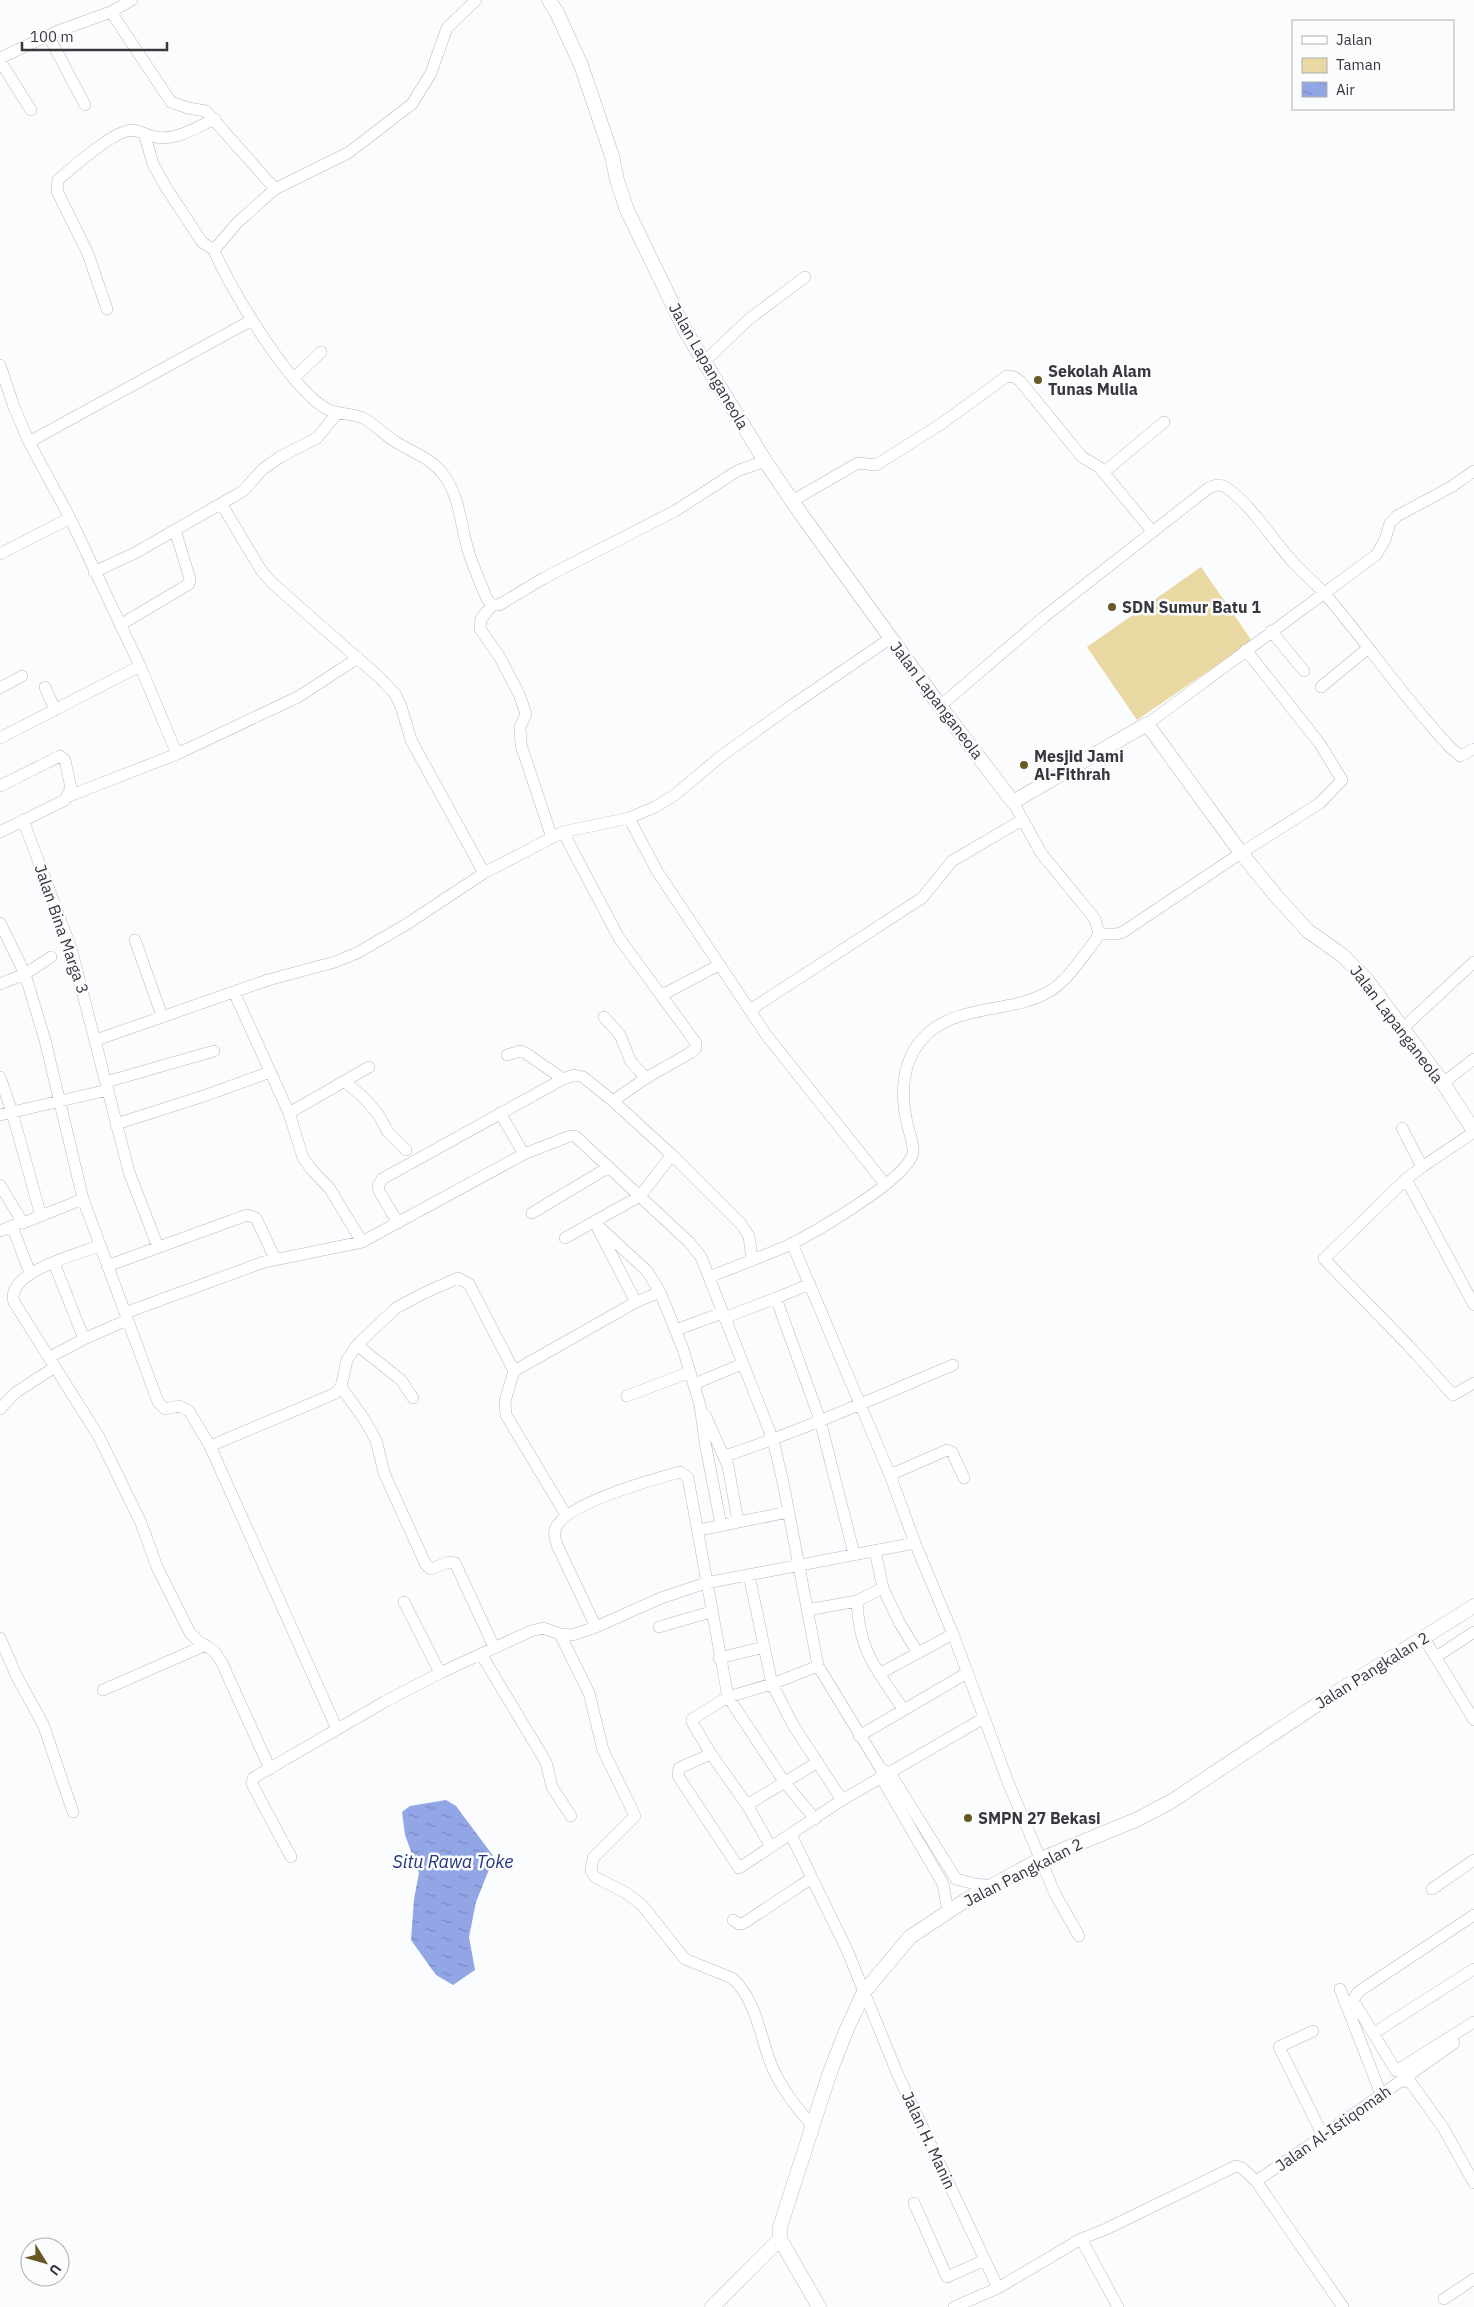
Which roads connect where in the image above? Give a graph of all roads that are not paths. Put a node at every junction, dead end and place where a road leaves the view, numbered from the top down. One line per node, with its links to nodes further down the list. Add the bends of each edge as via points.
1 (132, 0): 4 (street)
2 (476, 0): 11 (street, via 447,28 431,73 412,104 348,153)
3 (549, 0): 17 (street, Jalan Lapanganeola, via 580,65 627,210 670,302)
4 (110, 12): 5 (street); 9 (street, via 171,102 206,111)
5 (48, 35): 6 (street); 7 (street)
6 (0, 60): 8 (street)
7 (85, 105)
8 (31, 110)
9 (215, 120): 10 (street, via 170,137); 11 (street)
10 (144, 133): 12 (street, via 153,164 167,189 202,242); 14 (street, via 136,129 113,138 82,160 57,184 57,191 88,254)
11 (275, 189): 12 (street, via 231,228)
12 (214, 250): 15 (street)
13 (804, 277): 17 (street, via 749,319)
14 (107, 309)
15 (252, 320): 19 (street); 22 (street)
16 (321, 352): 19 (street)
17 (704, 362): 23 (street, Jalan Lapanganeola)
18 (0, 365): 22 (street)
19 (294, 378): 20 (street, via 320,403)
20 (338, 412): 27 (street, via 317,438 280,456 243,491); 34 (street, via 367,420 396,442 432,462 443,474 460,511 469,554)
21 (1164, 422): 25 (street)
22 (29, 442): 28 (street)
23 (765, 461): 26 (street, Jalan Lapanganeola); 34 (street, via 737,471 675,511 544,578 499,605)
24 (1474, 471): 33 (street, via 1397,516 1390,523 1376,555)
25 (1103, 473): 26 (street, via 1085,460 1020,381 1007,376 876,465 858,463); 30 (street)
26 (792, 501): 37 (street, Jalan Lapanganeola)
27 (222, 505): 29 (street); 40 (street, via 271,582)
28 (70, 518): 31 (street); 32 (street)
29 (175, 530): 32 (street); 35 (street, via 189,584)
30 (1152, 531): 33 (street, via 1212,486 1221,485 1245,506); 47 (street)
31 (0, 554)
32 (94, 572): 35 (street)
33 (1324, 594): 36 (street); 38 (street)
34 (492, 605): 61 (street, via 481,619 480,629 499,656 526,714 520,727 521,745)
35 (120, 625): 41 (street)
36 (1271, 632): 39 (street); 42 (street)
37 (891, 638): 47 (street, Jalan Lapanganeola); 56 (street, via 748,736 676,794)
38 (1367, 649): 45 (street); 51 (street, via 1454,752 1460,756)
39 (1246, 650): 49 (street); 62 (street, via 1326,752 1342,780 1320,803)
40 (358, 658): 52 (street, via 298,697); 63 (street, via 395,694 411,740)
41 (140, 666): 48 (street); 52 (street)
42 (1304, 671)
43 (22, 676): 46 (street)
44 (45, 687): 48 (street)
45 (1321, 687)
46 (0, 688)
47 (940, 706): 55 (street, Jalan Lapanganeola)
48 (55, 710): 50 (street)
49 (1147, 724): 55 (street); 62 (street, Jalan Lapanganeola)
50 (0, 738)
51 (1474, 749)
52 (176, 754): 54 (street)
53 (0, 786): 54 (street, via 60,756 65,760 72,788)
54 (69, 796): 57 (street)
55 (1013, 802): 58 (street)
56 (629, 818): 60 (street); 69 (street, via 656,872)
57 (23, 820): 59 (street); 78 (street, Jalan Bina Marga 3, via 71,948)
58 (1022, 820): 65 (street, via 1050,866 1095,919); 74 (street, via 952,861 922,898)
59 (1, 828)
60 (563, 832): 61 (street); 73 (street, via 619,938)
61 (552, 838): 63 (street)
62 (1241, 853): 65 (street, via 1123,932); 77 (street, Jalan Lapanganeola, via 1308,931 1342,955 1366,979)
63 (484, 873): 72 (street, via 357,953)
64 (0, 923): 70 (street)
65 (1099, 934): 105 (street, via 1051,990 1031,1000 959,1016 933,1030 917,1046 905,1071 903,1087 912,1154 905,1167)
66 (135, 940): 75 (street)
67 (52, 958): 70 (street)
68 (1474, 962): 77 (street)
69 (720, 965): 73 (street); 74 (street)
70 (25, 974): 71 (street); 90 (street)
71 (0, 984)
72 (234, 992): 75 (street); 83 (street)
73 (662, 995): 85 (street, via 697,1046)
74 (750, 1010): 105 (street, via 800,1080)
75 (162, 1016): 78 (street)
76 (604, 1018): 85 (street, via 620,1035 631,1062)
77 (1403, 1028): 88 (street, Jalan Lapanganeola)
78 (96, 1040): 89 (street, Jalan Bina Marga 3)
79 (214, 1051): 89 (street)
80 (507, 1054): 86 (street, via 524,1052)
81 (1474, 1059): 88 (street)
82 (369, 1067): 87 (street)
83 (270, 1072): 94 (street); 96 (street)
84 (0, 1077): 92 (street)
85 (646, 1078): 91 (street)
86 (563, 1079): 91 (street, via 574,1075 583,1078); 93 (street)
87 (345, 1082): 94 (street); 99 (street, via 363,1097 388,1132)
88 (1443, 1084): 98 (street, Jalan Lapanganeola)
89 (107, 1086): 90 (street); 96 (street, Jalan Bina Marga 3)
90 (59, 1101): 92 (street); 108 (street)
91 (613, 1101): 101 (street)
92 (12, 1112): 95 (street); 110 (street)
93 (500, 1112): 100 (street); 111 (street, via 382,1179 379,1190)
94 (289, 1113): 116 (street, via 303,1158 330,1189)
95 (0, 1115)
96 (116, 1124): 119 (street, Jalan Bina Marga 3, via 137,1196)
97 (1402, 1128): 103 (street)
98 (1474, 1132): 103 (street)
99 (406, 1150)
100 (524, 1154): 102 (street, via 576,1136); 111 (street)
101 (672, 1155): 107 (street); 121 (street, via 741,1224 748,1236)
102 (609, 1167): 107 (street); 109 (street)
103 (1422, 1167): 104 (street)
104 (1406, 1180): 130 (street); 141 (street, via 1324,1259 1453,1395)
105 (885, 1184): 117 (street, via 842,1215)
106 (0, 1186): 113 (street)
107 (640, 1196): 112 (street); 125 (street, via 696,1250)
108 (82, 1199): 110 (street); 118 (street)
109 (532, 1213)
110 (41, 1216): 113 (street)
111 (398, 1223): 116 (street)
112 (595, 1223): 115 (street); 127 (street, via 647,1271); 129 (street)
113 (16, 1224): 114 (street); 124 (street)
114 (0, 1231)
115 (565, 1238)
116 (362, 1242): 120 (street)
117 (792, 1243): 121 (street); 126 (street)
118 (99, 1246): 122 (street); 123 (street)
119 (158, 1247): 120 (street, via 247,1215 258,1222); 123 (street)
120 (275, 1259): 132 (street)
121 (752, 1260): 125 (street)
122 (54, 1262): 124 (street); 134 (street)
123 (107, 1266): 132 (street)
124 (30, 1273): 136 (street, via 20,1282 13,1296)
125 (709, 1276): 131 (street)
126 (810, 1284): 128 (street); 147 (street)
127 (660, 1292): 129 (street); 133 (street)
128 (776, 1298): 131 (street); 149 (street)
129 (636, 1302): 139 (street)
130 (1474, 1305)
131 (723, 1315): 133 (street); 137 (street)
132 (126, 1316): 134 (street); 151 (street, via 159,1404 164,1409 179,1406 189,1411)
133 (676, 1330): 140 (street)
134 (84, 1339): 136 (street)
135 (357, 1345): 139 (street, via 396,1308 458,1278 469,1284); 143 (street, via 347,1360); 145 (street, via 404,1383)
136 (52, 1362): 148 (street); 179 (street, via 99,1437 119,1476 157,1567 190,1632)
137 (742, 1364): 142 (street); 150 (street)
138 (953, 1365): 147 (street)
139 (514, 1371): 156 (street, via 505,1401 506,1415)
140 (690, 1372): 142 (street); 144 (street)
141 (1474, 1383)
142 (694, 1384): 146 (street)
143 (341, 1387): 151 (street, via 327,1398); 181 (street, via 376,1440 384,1473 426,1565 431,1569 455,1563)
144 (627, 1396)
145 (413, 1398)
146 (700, 1405): 152 (street); 158 (street)
147 (861, 1405): 149 (street); 153 (street)
148 (0, 1409)
149 (820, 1420): 150 (street); 162 (street)
150 (773, 1440): 152 (street); 155 (street)
151 (210, 1446): 196 (street)
152 (725, 1456): 157 (street)
153 (890, 1475): 154 (street, via 947,1450 952,1452); 160 (street)
154 (964, 1478)
155 (788, 1512): 157 (street); 163 (street)
156 (566, 1515): 159 (street, via 629,1486 680,1472 688,1478); 172 (street, via 555,1528 554,1537)
157 (738, 1522): 158 (street)
158 (721, 1525): 159 (street)
159 (698, 1530): 165 (street)
160 (914, 1543): 161 (street); 176 (street)
161 (875, 1551): 162 (street); 166 (street)
162 (854, 1554): 163 (street)
163 (798, 1564): 164 (street); 170 (street)
164 (749, 1575): 165 (street); 180 (street)
165 (706, 1583): 171 (street); 172 (street, via 661,1598)
166 (883, 1588): 167 (street); 182 (street)
167 (857, 1601): 170 (street); 189 (street, via 863,1645)
168 (404, 1602): 187 (street)
169 (1474, 1606): 178 (street, Jalan Pangkalan 2)
170 (807, 1610): 186 (street)
171 (711, 1612): 173 (street); 185 (street)
172 (596, 1627): 175 (street, via 572,1635)
173 (660, 1627)
174 (1474, 1632): 184 (street)
175 (560, 1634): 181 (street, via 549,1629 537,1629); 231 (street, via 589,1692 603,1750 635,1816 593,1858 591,1871 595,1877 626,1892 642,1905 686,1959 738,1983 749,2001 773,2069 794,2105)
176 (953, 1634): 182 (street); 188 (street)
177 (0, 1638): 205 (street, via 43,1724)
178 (1424, 1638): 184 (street); 211 (street, Jalan Pangkalan 2, via 1304,1712 1172,1801 1138,1819)
179 (206, 1645): 191 (street); 200 (street, via 214,1651 229,1674)
180 (764, 1647): 185 (street); 190 (street)
181 (494, 1648): 183 (street)
182 (918, 1653): 189 (street)
183 (481, 1654): 187 (street); 206 (street, via 546,1762 552,1787)
184 (1436, 1656): 195 (street)
185 (720, 1658): 192 (street)
186 (818, 1666): 190 (street); 197 (street)
187 (440, 1673): 196 (street)
188 (967, 1673): 193 (street); 194 (street)
189 (879, 1674): 193 (street)
190 (772, 1684): 192 (street); 199 (street, via 793,1725)
191 (103, 1690)
192 (728, 1697): 198 (street, via 692,1719); 202 (street)
193 (903, 1709): 197 (street)
194 (984, 1718): 201 (street); 211 (street)
195 (1474, 1720)
196 (337, 1729): 200 (street)
197 (859, 1736): 201 (street)
198 (711, 1754): 204 (street); 209 (street, via 679,1768 677,1772 716,1836 740,1868)
199 (818, 1762): 202 (street); 203 (street)
200 (270, 1769): 210 (street, via 254,1778 252,1784)
201 (884, 1773): 203 (street); 213 (street); 215 (street)
202 (785, 1783): 204 (street); 207 (street)
203 (842, 1800): 207 (street)
204 (747, 1805): 209 (street)
205 (72, 1812)
206 (571, 1816)
207 (815, 1819): 208 (street)
208 (791, 1835): 209 (street); 214 (street, Jalan H. Manin)
209 (771, 1847)
210 (291, 1857)
211 (1041, 1859): 216 (street, Jalan Pangkalan 2); 221 (street, via 1055,1894)
212 (1474, 1860): 217 (street)
213 (954, 1876): 215 (street); 216 (street, via 975,1884)
214 (812, 1878): 220 (street, via 746,1922 741,1924); 224 (street, Jalan H. Manin)
215 (943, 1884): 218 (street)
216 (995, 1886): 218 (street, Jalan Pangkalan 2)
217 (1432, 1889)
218 (948, 1911): 224 (street, Jalan Pangkalan 2, via 910,1937)
219 (1474, 1915): 228 (street, via 1358,1992 1353,2000)
220 (733, 1920)
221 (1079, 1936)
222 (1474, 1969): 228 (street)
223 (1340, 1990): 230 (street)
224 (864, 1992): 231 (street, Jalan Pangkalan 2, via 829,2075); 238 (street, Jalan H. Manin, via 898,2075)
225 (1474, 2022): 229 (street)
226 (1474, 2029): 229 (street)
227 (1313, 2031): 232 (street, via 1279,2047)
228 (1374, 2034): 229 (street)
229 (1400, 2075): 230 (street, Jalan Al-Istiqomah); 234 (street, Jalan Al-Istiqomah, via 1410,2083 1444,2129)
230 (1381, 2094): 232 (street, Jalan Al-Istiqomah)
231 (814, 2127): 236 (street, Jalan Pangkalan 2, via 780,2227)
232 (1322, 2136): 233 (street, Jalan Al-Istiqomah)
233 (1256, 2181): 237 (street, via 1236,2166); 246 (street)
234 (1474, 2184)
235 (914, 2203): 238 (street, via 947,2277)
236 (780, 2239): 242 (street); 243 (street)
237 (1081, 2239): 240 (street); 245 (street)
238 (985, 2260): 240 (street, Jalan H. Manin)
239 (1474, 2279): 241 (street)
240 (998, 2288): 244 (street)
241 (1444, 2299)
242 (712, 2307)
243 (819, 2307)
244 (954, 2307)
245 (1118, 2307)
246 (1343, 2307)

